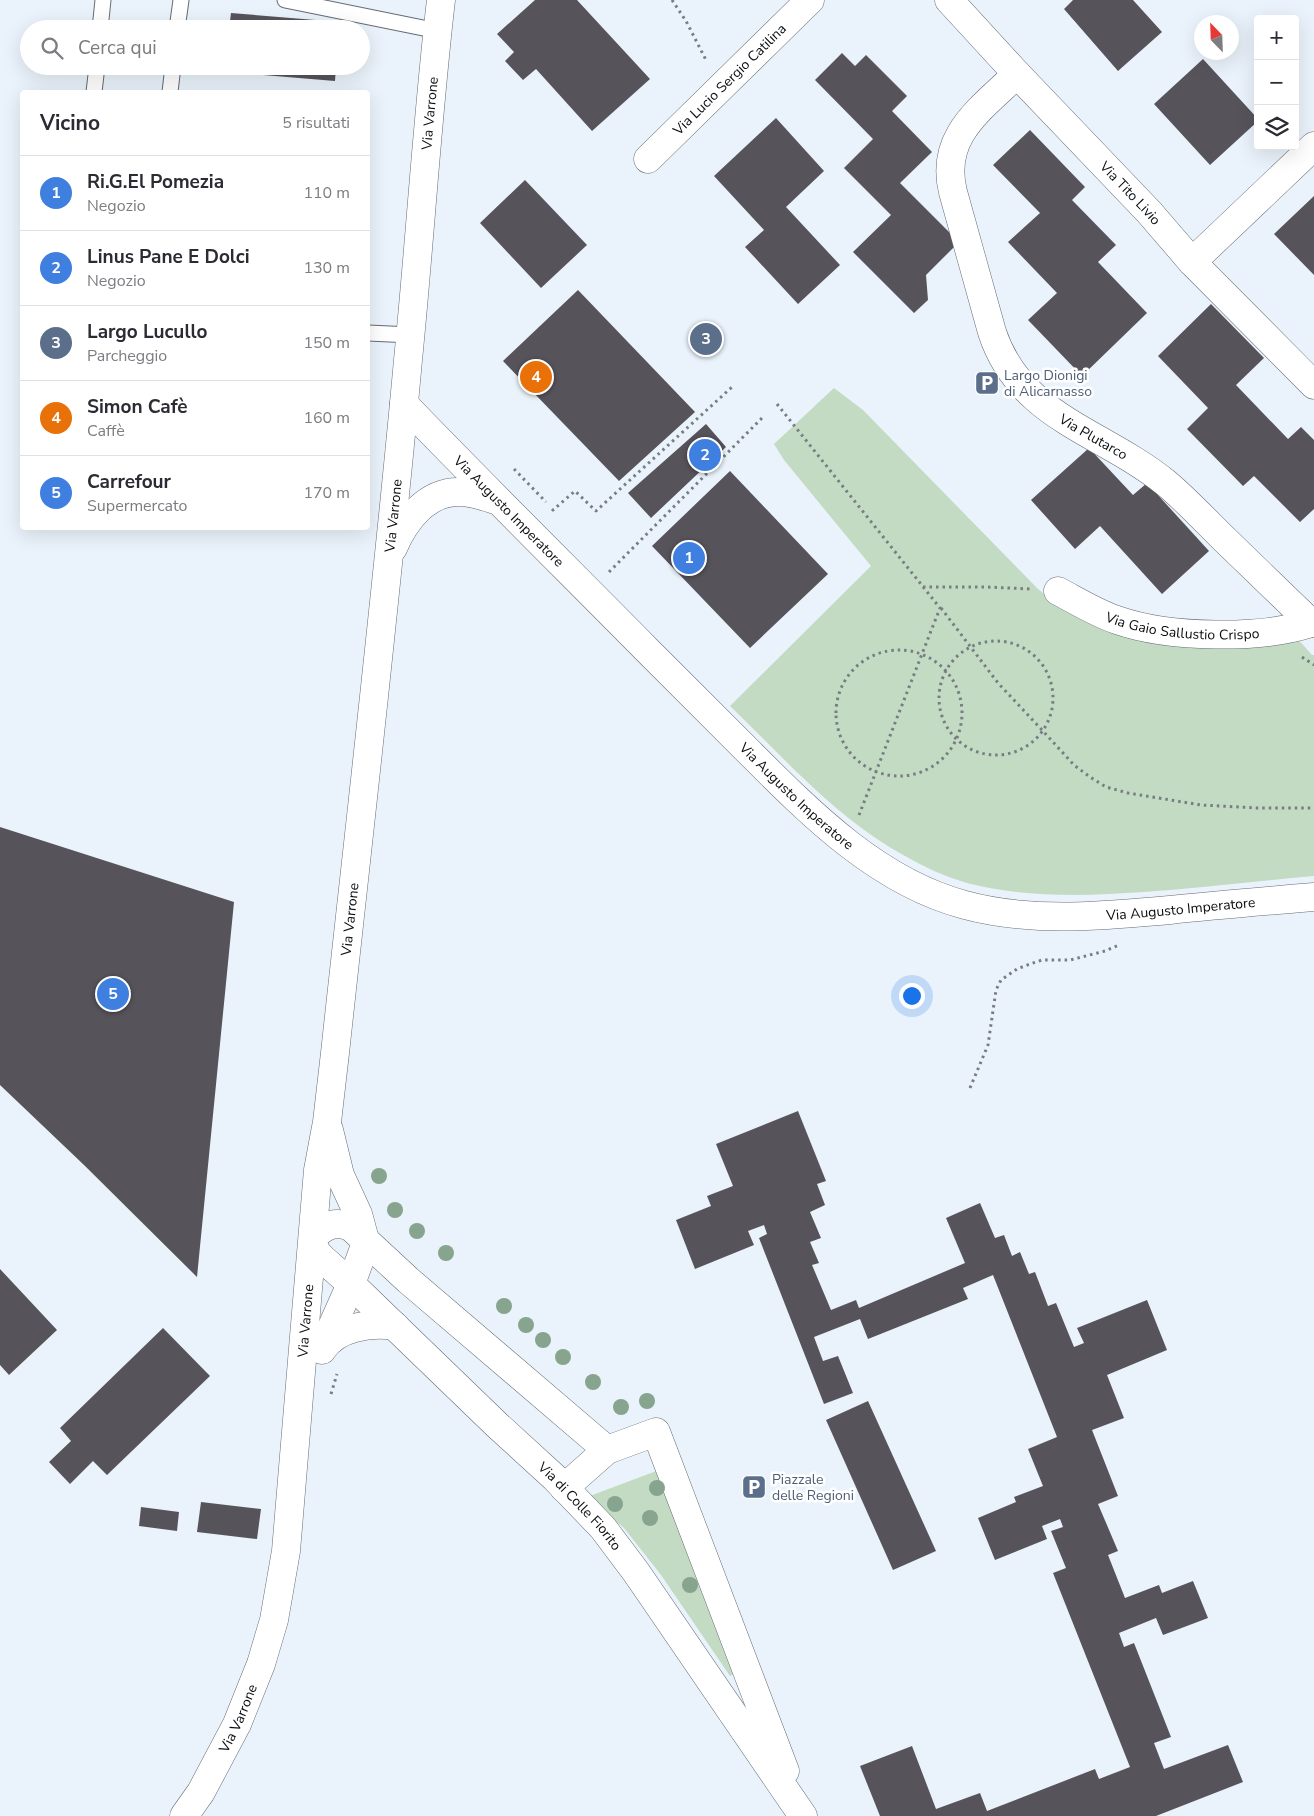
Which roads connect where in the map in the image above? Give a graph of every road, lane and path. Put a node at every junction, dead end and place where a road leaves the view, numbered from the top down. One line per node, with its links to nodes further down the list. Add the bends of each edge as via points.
1 (103, 0): 8 (lane)
2 (181, 0): 9 (lane)
3 (285, 0): 10 (lane)
4 (441, 0): 10 (street, Via Varrone)
5 (672, 0): 16 (path, via 701,48)
6 (810, 0): 16 (street, Via Lucio Sergio Catilina)
7 (950, 0): 11 (street, Via Tito Livio)
8 (101, 20)
9 (179, 20)
10 (438, 30): 21 (street, Via Varrone)
11 (1017, 74): 19 (street, Via Tito Livio, via 1142,204); 34 (street, Via Plutarco, via 966,125 955,143 949,164 953,192 999,352 1028,393 1056,415 1120,451 1166,483)
12 (96, 75): 14 (lane)
13 (172, 75): 15 (lane)
14 (94, 90)
15 (170, 90)
16 (717, 91): 18 (street, Via Lucio Sergio Catilina)
17 (1314, 146): 19 (street)
18 (648, 159)
19 (1192, 262): 22 (street, Via Tito Livio)
20 (370, 333): 21 (lane)
21 (411, 335): 24 (street, Via Varrone)
22 (1314, 385)
23 (732, 387): 27 (path, via 596,511 575,491 553,510)
24 (404, 404): 28 (street, Via Augusto Imperatore); 29 (street, Via Varrone)
25 (776, 404): 30 (path)
26 (763, 417): 32 (path)
27 (514, 469)
28 (498, 501): 29 (street, via 459,492 432,500 409,518); 32 (street, Via Augusto Imperatore)
29 (388, 561): 46 (street, Via Varrone)
30 (923, 587): 31 (path); 33 (path)
31 (1058, 591): 34 (street, Via Gaio Sallustio Crispo, via 1098,613 1156,630 1194,634 1259,632)
32 (590, 592): 43 (street, Via Augusto Imperatore, via 791,793 872,861 921,889 980,908 1053,917 1138,913)
33 (940, 608): 35 (path); 36 (path)
34 (1313, 623)
35 (970, 647): 37 (path, via 953,660); 38 (path); 38 (path, via 1004,641 1022,647 1036,658 1047,673 1052,691 1052,710)
36 (922, 654): 37 (path); 40 (path); 40 (path, via 907,650 886,651 866,659 850,673 839,692 836,713 839,734 849,753)
37 (946, 671): 39 (path, via 957,685 963,704 962,725); 39 (path, via 938,695 941,713 949,731)
38 (1042, 730): 39 (path, via 1033,741 1017,751 998,755 979,753); 41 (path, via 1074,765 1106,787 1202,804)
39 (957, 739): 40 (path, via 942,760 925,772 905,777)
40 (876, 772): 42 (path)
41 (1314, 808)
42 (857, 819)
43 (1314, 896)
44 (1120, 945): 45 (path, via 1070,960 1042,960 1001,980 996,990 988,1045)
45 (970, 1088)
46 (327, 1122): 47 (street, Via Varrone, via 318,1170); 48 (street, via 340,1175 358,1214)
47 (313, 1240): 48 (street, via 322,1228 333,1223 352,1228); 49 (street, Via di Colle Fiorito, via 317,1253); 53 (street, Via Varrone)
48 (365, 1240): 49 (street); 55 (street)
49 (351, 1284): 50 (street, Via di Colle Fiorito); 51 (street)
50 (395, 1326): 51 (street, via 360,1325); 56 (street, Via di Colle Fiorito)
51 (323, 1346): 53 (street)
52 (338, 1372): 54 (path)
53 (300, 1388): 60 (street, Via Varrone, via 286,1551 274,1620 261,1664 237,1724 201,1792)
54 (330, 1399)
55 (607, 1450): 56 (street); 57 (street, via 656,1432)
56 (564, 1488): 58 (street, Via di Colle Fiorito, via 604,1528)
57 (756, 1694): 58 (street); 59 (street)
58 (721, 1697): 59 (street, Via di Colle Fiorito)
59 (801, 1813)
60 (184, 1816)

